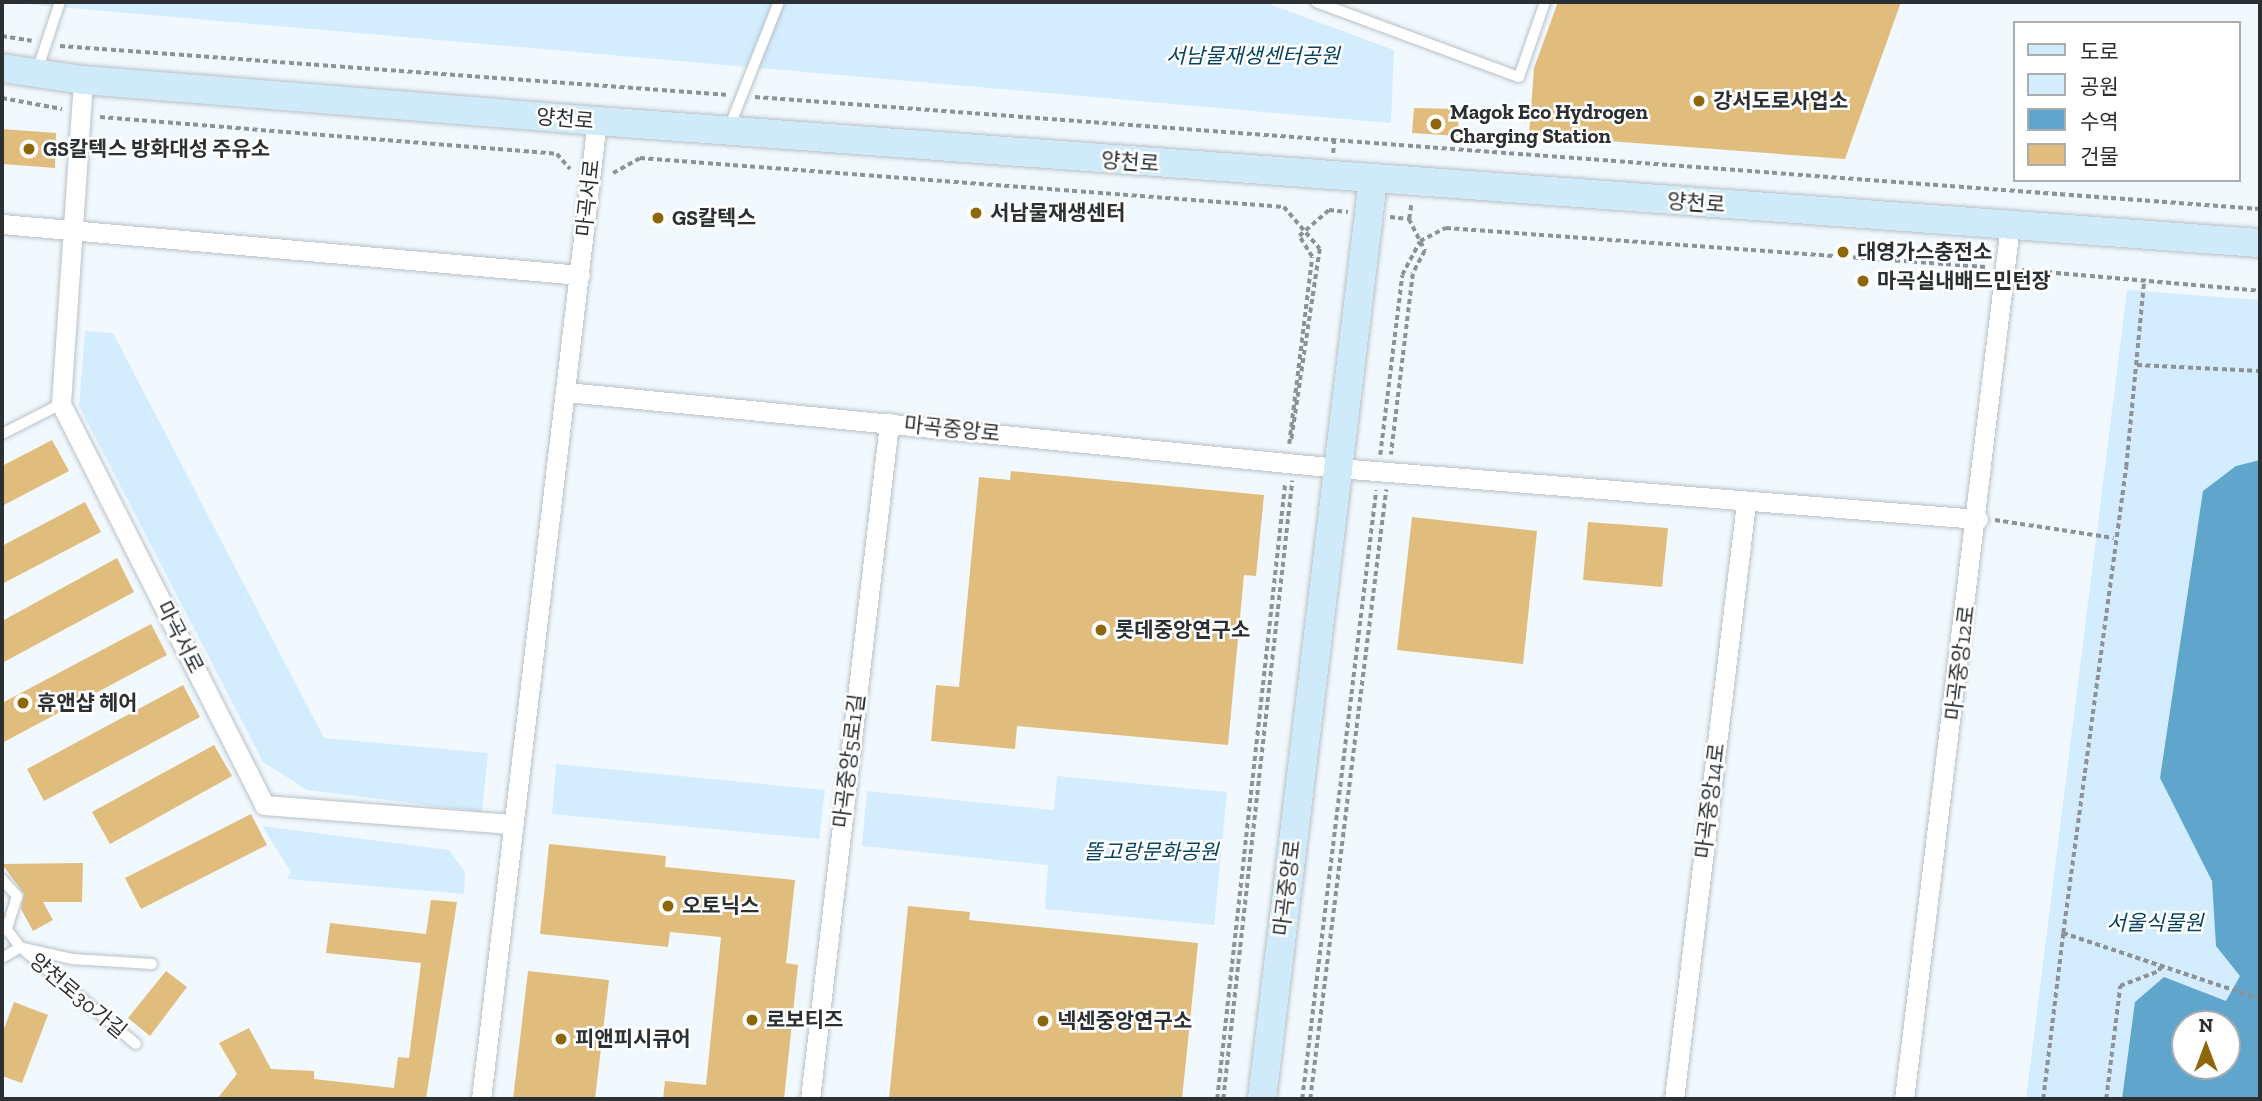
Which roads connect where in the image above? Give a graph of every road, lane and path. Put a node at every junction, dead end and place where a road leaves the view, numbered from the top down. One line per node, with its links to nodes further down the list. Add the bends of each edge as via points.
1 (60, 2): 6 (lane)
2 (779, 2): 10 (lane)
3 (1316, 2): 4 (lane, via 1519,77)
4 (1545, 2)
5 (2, 36): 6 (path)
6 (46, 44): 8 (lane); 10 (path)
7 (2, 68): 8 (main road, 양천로)
8 (36, 72): 9 (main road, 양천로)
9 (83, 80): 12 (street); 13 (main road, 양천로)
10 (742, 96): 14 (lane); 18 (path)
11 (2, 98): 12 (path)
12 (81, 113): 15 (path, via 557,154); 21 (street)
13 (597, 121): 14 (main road, 양천로); 26 (street, 마곡서로)
14 (728, 131): 17 (main road, 양천로)
15 (570, 169)
16 (613, 173): 22 (path, via 640,158 1284,208)
17 (1373, 180): 20 (main road, 양천로); 35 (main road, 마곡중앙로)
18 (2260, 208)
19 (2, 224): 21 (street)
20 (2010, 226): 24 (main road, 양천로); 25 (street, 마곡중앙12로)
21 (74, 229): 26 (street); 32 (street)
22 (1307, 229): 22 (path, via 1299,236 1312,257 1289,443 1296,438 1320,249)
23 (1420, 241): 25 (path, via 1446,228); 36 (path, via 1402,275); 36 (path, via 1425,251 1413,274)
24 (2260, 243)
25 (2005, 269): 27 (path); 38 (street, 마곡중앙12로)
26 (580, 275): 31 (street, 마곡서로)
27 (2144, 279): 28 (path); 29 (path)
28 (2260, 291)
29 (2137, 365): 30 (path); 39 (path)
30 (2260, 371)
31 (567, 392): 33 (street, 마곡중앙로); 40 (street, 마곡서로)
32 (61, 404): 34 (lane); 40 (street, 마곡서로, via 264,805)
33 (888, 423): 35 (street, 마곡중앙로); 51 (street, 마곡중앙5로1길)
34 (2, 434)
35 (1338, 468): 36 (street); 54 (main road, 마곡중앙로)
36 (1383, 472): 37 (street); 55 (path); 56 (path)
37 (1746, 503): 38 (street); 57 (street, 마곡중앙14로)
38 (1978, 519): 39 (path); 58 (street, 마곡중앙12로)
39 (2114, 538): 43 (path)
40 (512, 824): 50 (street, 마곡서로)
41 (2, 879): 42 (lane, 양천로30가길, via 17,896)
42 (5, 925): 44 (lane, 양천로30가길)
43 (2063, 933): 47 (path); 59 (path)
44 (20, 947): 45 (lane); 46 (lane, 양천로30가길, via 72,959); 49 (lane, 양천로30가길)
45 (2, 958)
46 (152, 964)
47 (2161, 964): 48 (path); 60 (path, via 2159,971 2120,986)
48 (2260, 999)
49 (136, 1044)
50 (481, 1099)
51 (810, 1099)
52 (1217, 1099): 53 (path, via 1286,475 1294,483)
53 (1223, 1099)
54 (1262, 1099)
55 (1302, 1099)
56 (1310, 1099)
57 (1674, 1099)
58 (1904, 1099)
59 (2043, 1099)
60 (2106, 1099)

